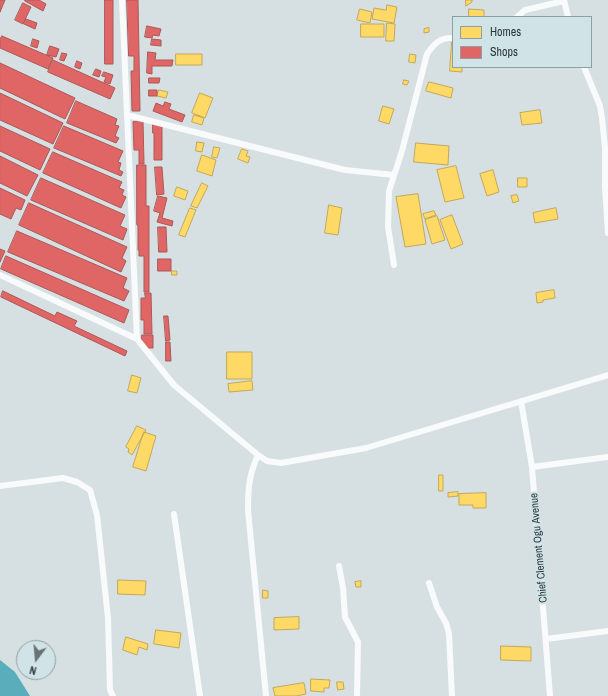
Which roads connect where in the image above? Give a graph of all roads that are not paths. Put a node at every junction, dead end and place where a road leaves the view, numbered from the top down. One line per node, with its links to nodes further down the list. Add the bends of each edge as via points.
1 (122, 0): 7 (street)
2 (564, 0): 3 (street, via 525,10); 4 (street)
3 (518, 16)
4 (568, 16)
5 (452, 38): 8 (street, via 445,37 434,44 426,54)
6 (584, 68): 9 (street, via 600,106 602,118 606,148)
7 (127, 115): 8 (street, via 345,170); 12 (street)
8 (394, 175): 10 (street, via 389,191 388,227)
9 (608, 233)
10 (394, 265)
11 (0, 274): 12 (street)
12 (137, 339): 15 (street, via 174,385)
13 (608, 375): 14 (street)
14 (521, 401): 15 (street, via 366,448 281,463 268,461); 17 (street, Chief Clement Ogu Avenue)
15 (258, 455): 26 (street, via 248,482 248,510)
16 (608, 457): 17 (street)
17 (532, 468): 23 (street, Chief Clement Ogu Avenue)
18 (0, 486): 24 (street, via 62,478 77,482 90,490 97,515 108,618 110,690)
19 (174, 514): 25 (street)
20 (339, 566): 27 (street, via 345,618 358,642)
21 (429, 583): 28 (street, via 436,607 446,623 449,634)
22 (608, 631): 23 (street)
23 (546, 639): 29 (street, Chief Clement Ogu Avenue)
24 (114, 696)
25 (200, 696)
26 (266, 696)
27 (357, 696)
28 (452, 696)
29 (550, 696)

